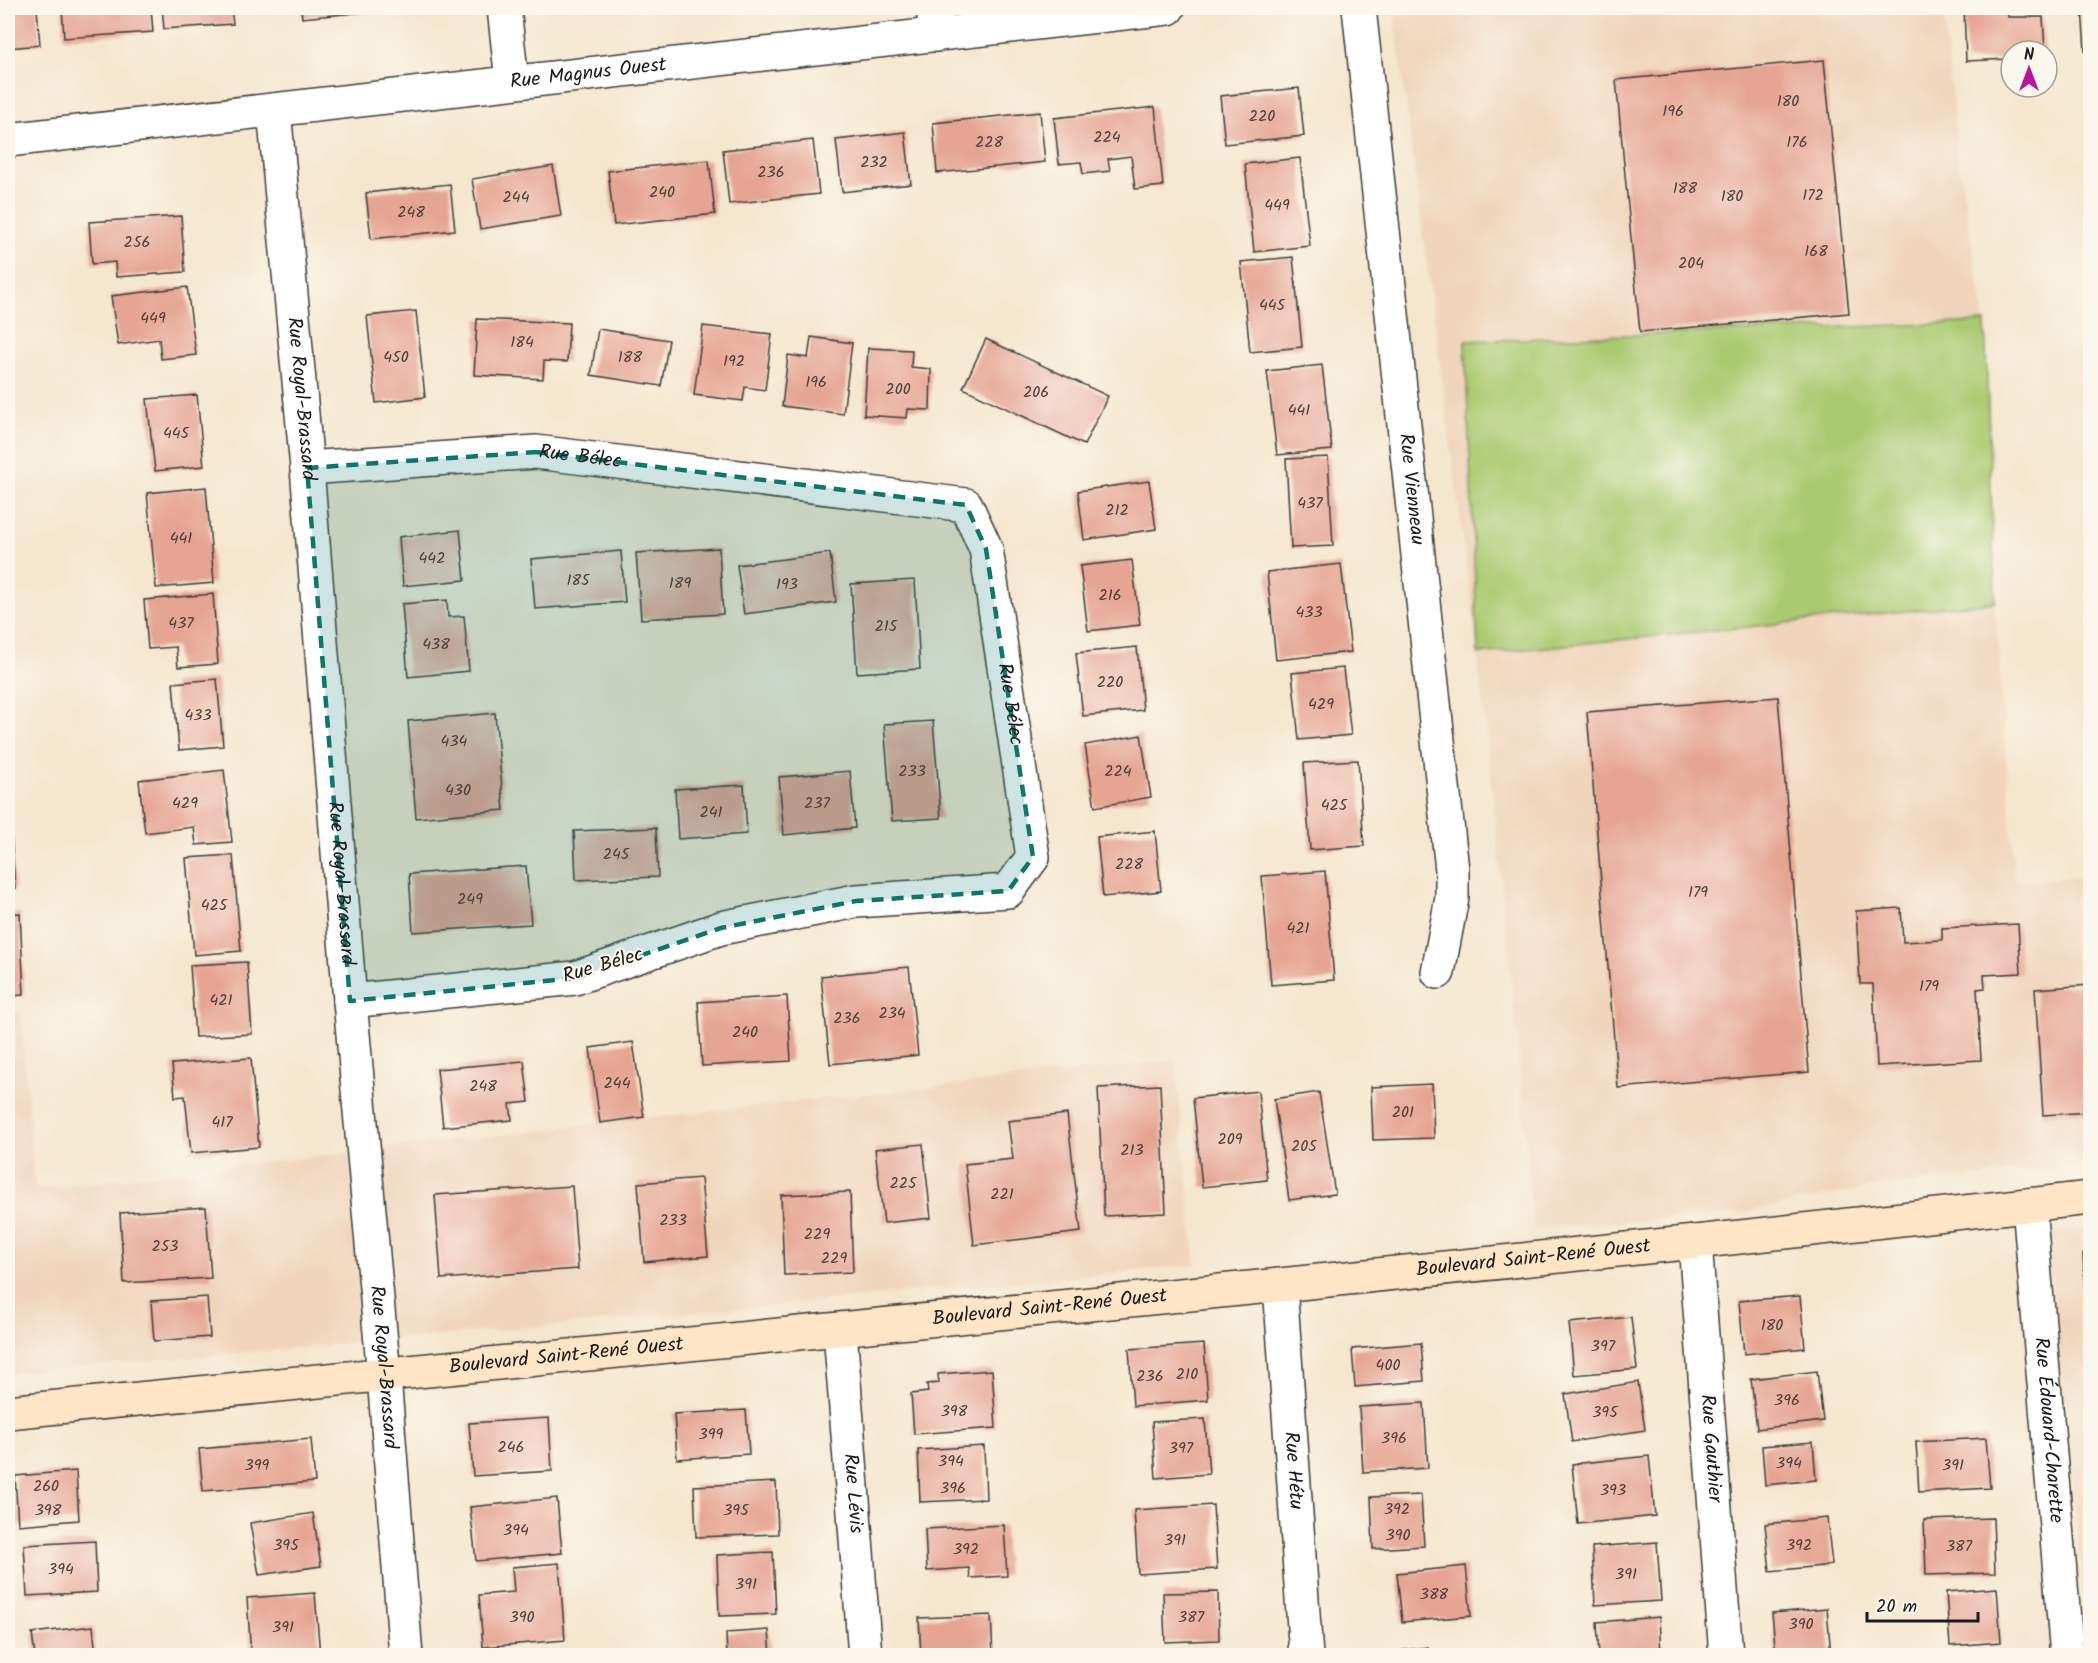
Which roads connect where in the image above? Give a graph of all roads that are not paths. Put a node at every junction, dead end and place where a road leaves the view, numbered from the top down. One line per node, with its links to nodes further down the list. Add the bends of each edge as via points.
1 (504, 8): 5 (street)
2 (1168, 8): 4 (street, Rue Magnus Ouest)
3 (1359, 8): 9 (street, Rue Vienneau, via 1452,870 1452,898)
4 (935, 21): 5 (street, Rue Magnus Ouest)
5 (512, 82): 6 (street, Rue Magnus Ouest)
6 (274, 110): 7 (street, Rue Magnus Ouest); 8 (street, Rue Royal-Brassard)
7 (8, 140)
8 (308, 468): 10 (street, Rue Royal-Brassard); 10 (street, Rue Bélec, via 536,452 966,505 986,549 1033,856 1008,891 856,901 721,928 575,978)
9 (1438, 972)
10 (350, 1001): 16 (street, Rue Royal-Brassard)
11 (2091, 1198): 12 (street, Boulevard Saint-René Ouest)
12 (2029, 1205): 13 (street, Boulevard Saint-René Ouest); 22 (street, Rue Édouard-Charette)
13 (1695, 1242): 14 (street, Boulevard Saint-René Ouest); 21 (street, Rue Gauthier)
14 (1280, 1285): 15 (street, Boulevard Saint-René Ouest); 20 (street, Rue Hétu)
15 (840, 1330): 16 (street, Boulevard Saint-René Ouest); 19 (street, Rue Lévis)
16 (384, 1376): 17 (street, Boulevard Saint-René Ouest); 18 (street, Rue Royal-Brassard)
17 (8, 1412)
18 (406, 1656)
19 (865, 1656)
20 (1306, 1656)
21 (1726, 1656)
22 (2067, 1656)

